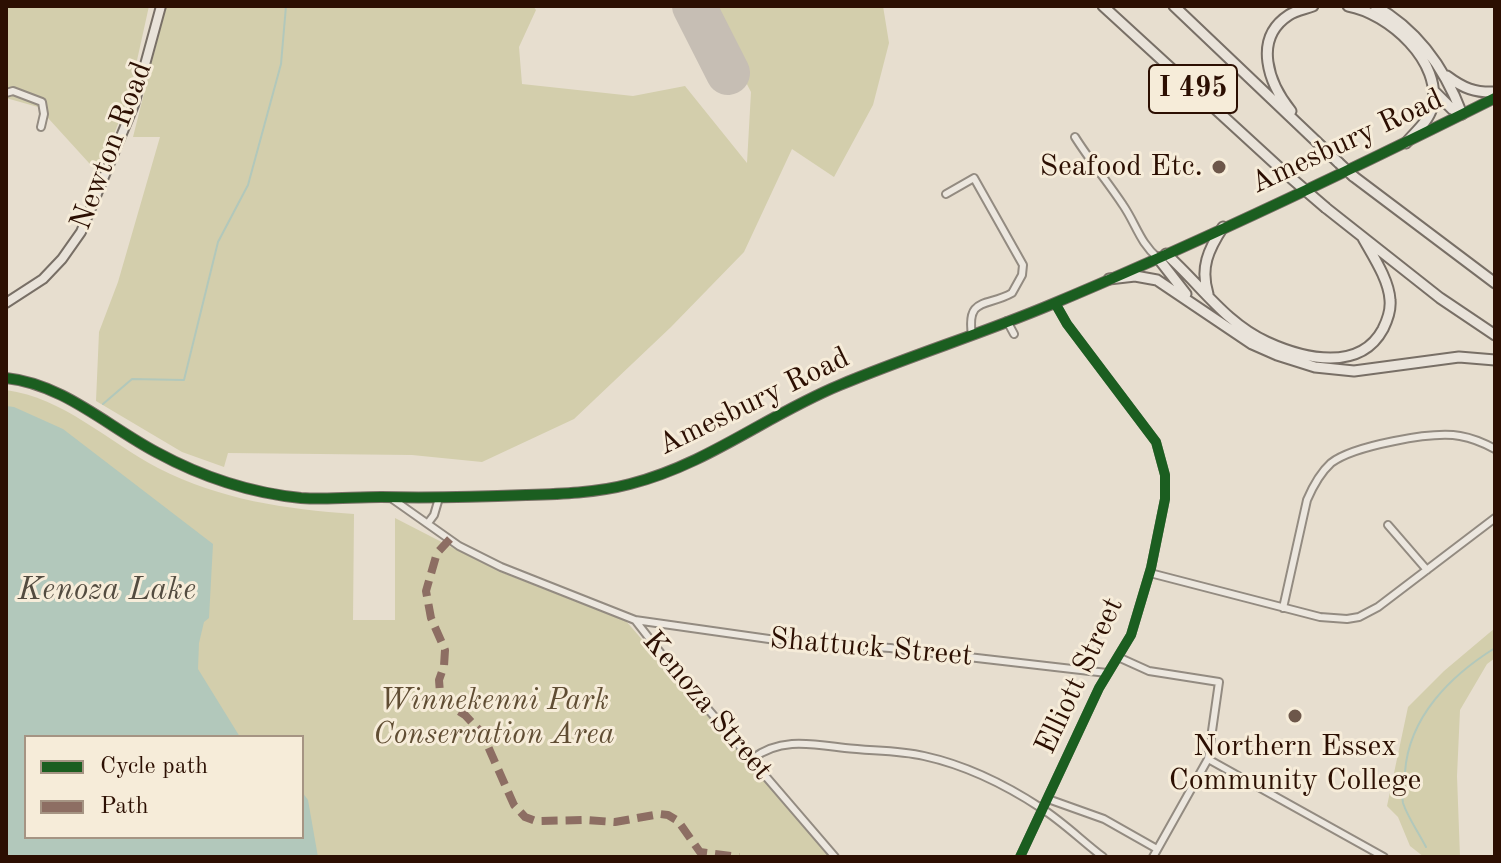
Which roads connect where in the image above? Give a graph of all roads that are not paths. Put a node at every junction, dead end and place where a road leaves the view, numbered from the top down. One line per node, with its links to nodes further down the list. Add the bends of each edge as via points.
1 (161, 6): 24 (main road, Newton Road, via 134,105 81,232 53,270)
2 (1103, 6): 18 (highway, I 495, bridge)
3 (1174, 6): 14 (highway, I 495)
4 (1313, 6): 14 (highway, via 1279,25 1266,59 1282,101)
5 (1348, 6): 8 (highway, via 1377,16 1403,34)
6 (1375, 6): 7 (highway, via 1411,32)
7 (1445, 74): 10 (highway, via 1460,86); 11 (highway)
8 (1433, 90): 11 (highway); 15 (highway, via 1425,122)
9 (6, 93): 12 (street, via 42,102)
10 (1495, 95): 11 (main road, Amesbury Road)
11 (1462, 114): 15 (main road, Amesbury Road)
12 (41, 127)
13 (1075, 137): 19 (street, via 1124,206 1145,248)
14 (1312, 139): 21 (highway, I 495, bridge)
15 (1406, 143): 17 (main road, Amesbury Road)
16 (946, 194): 28 (street, via 974,178 1022,259 1022,275 1012,293 973,310)
17 (1223, 227): 19 (main road, Amesbury Road); 22 (highway, via 1204,264)
18 (1363, 238): 22 (highway, via 1390,299 1388,320 1378,339 1362,352 1341,360 1269,343 1235,324); 29 (highway, I 495)
19 (1162, 256): 20 (main road, Amesbury Road); 22 (highway); 23 (highway)
20 (1109, 279): 23 (highway, via 1146,277); 25 (main road, Amesbury Road)
21 (1495, 283)
22 (1209, 298)
23 (1190, 300): 30 (highway, via 1252,344 1315,367 1354,371 1459,357)
24 (6, 303)
25 (1055, 303): 26 (main road, Amesbury Road); 39 (street, Elliott Street, via 1156,442 1165,499)
26 (1007, 321): 27 (street); 28 (main road, Amesbury Road)
27 (1014, 334)
28 (972, 335): 34 (main road, Amesbury Road, via 827,390 708,456 639,481 568,493)
29 (1495, 335)
30 (1495, 360)
31 (6, 378): 33 (main road, Amesbury Road, via 46,388 156,452 243,487 296,497)
32 (1495, 449): 40 (street, via 1446,435 1357,450 1332,462 1307,500)
33 (391, 498): 34 (main road, Amesbury Road); 36 (street, Kenoza Street)
34 (439, 498): 36 (street)
35 (1495, 518): 38 (street)
36 (428, 523): 41 (street, Kenoza Street, via 501,567)
37 (1388, 525): 38 (street)
38 (1427, 570): 40 (street, via 1359,617 1335,619)
39 (1150, 573): 40 (street); 42 (street, Elliott Street, via 1131,635)
40 (1283, 608)
41 (635, 620): 43 (street, Shattuck Street, via 776,640); 44 (street, Kenoza Street)
42 (1118, 657): 43 (street, Elliott Street); 45 (street, via 1149,671 1219,682)
43 (1107, 673): 46 (street, Elliott Street)
44 (752, 759): 47 (street, via 779,744 807,743 921,755 979,775); 49 (street, Kenoza Street)
45 (1208, 759): 48 (street); 53 (street)
46 (1048, 799): 47 (street, Elliott Street); 48 (street, via 1104,819)
47 (1043, 809): 50 (street, Elliott Street); 51 (street)
48 (1157, 849): 52 (street)
49 (835, 857)
50 (1020, 857)
51 (1103, 857)
52 (1153, 857)
53 (1384, 857)

